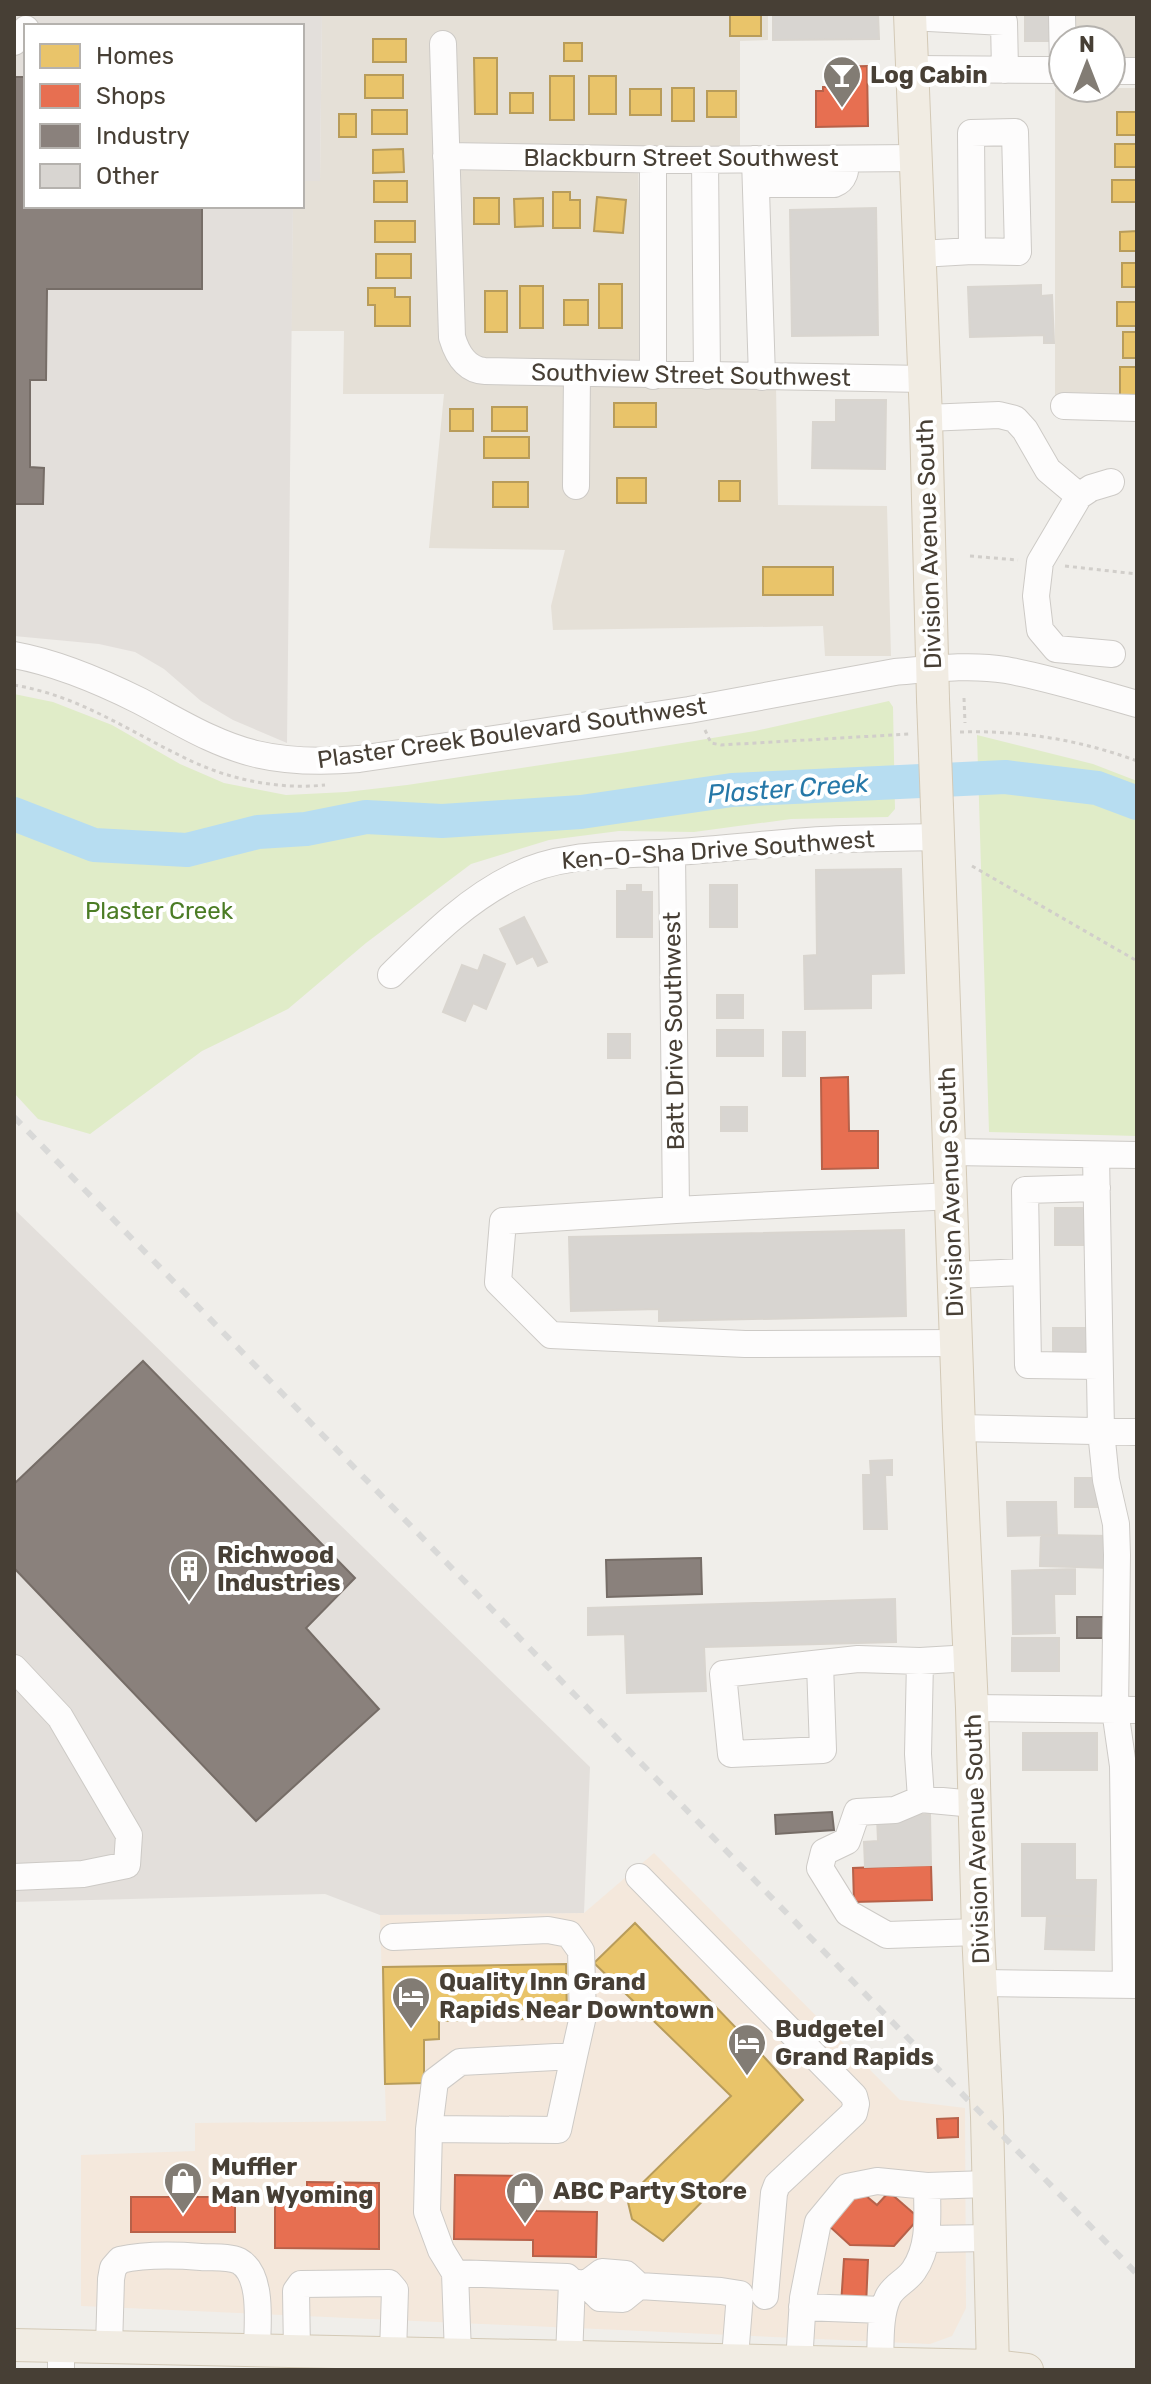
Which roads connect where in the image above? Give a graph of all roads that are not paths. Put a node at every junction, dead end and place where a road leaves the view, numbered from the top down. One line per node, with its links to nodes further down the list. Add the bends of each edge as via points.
1 (910, 16): 3 (main road, Division Avenue South); 4 (street, via 1004,22)
2 (443, 44): 6 (street)
3 (913, 69): 4 (street); 7 (main road, Division Avenue South)
4 (1005, 70): 5 (street)
5 (1047, 70)
6 (446, 156): 8 (street, Blackburn Street Southwest); 13 (street, Southview Street Southwest, via 452,337 461,358 477,371)
7 (916, 158): 10 (street, Blackburn Street Southwest, via 846,159); 12 (main road, Division Avenue South)
8 (653, 159): 9 (street, Blackburn Street Southwest); 14 (street)
9 (705, 160): 10 (street, Blackburn Street Southwest); 15 (street)
10 (755, 172): 16 (street)
11 (972, 251): 11 (street, via 1018,252 1015,132 971,133); 12 (street)
12 (920, 254): 17 (main road, Division Avenue South)
13 (577, 373): 14 (street, Southview Street Southwest); 22 (street)
14 (653, 376): 15 (street, Southview Street Southwest)
15 (707, 376): 16 (street, Southview Street Southwest)
16 (762, 377): 17 (street, Southview Street Southwest)
17 (924, 379): 20 (main road, Division Avenue South)
18 (1064, 406): 19 (street)
19 (1137, 408)
20 (926, 418): 23 (street, via 1015,419 1048,470); 26 (main road, Division Avenue South)
21 (1111, 482): 23 (street)
22 (576, 486)
23 (1079, 496): 24 (street, via 1040,562 1040,630 1056,649)
24 (1112, 654)
25 (14, 655): 26 (street, Plaster Creek Boulevard Southwest, via 99,682 236,748 308,762 689,710 895,672)
26 (943, 689): 27 (street, Plaster Creek Boulevard Southwest, via 1005,670); 28 (main road, Division Avenue South, bridge)
27 (1137, 704)
28 (938, 822): 29 (street, Ken-O-Sha Drive Southwest, via 822,840); 31 (main road, Division Avenue South)
29 (672, 853): 30 (street, Ken-O-Sha Drive Southwest, via 593,856 517,875 463,907); 36 (street, Batt Drive Southwest)
30 (391, 975)
31 (950, 1152): 32 (street); 35 (main road, Division Avenue South)
32 (1096, 1155): 33 (street); 34 (street)
33 (1137, 1155)
34 (1097, 1188): 37 (street, via 1025,1190); 40 (street)
35 (952, 1196): 36 (street); 38 (main road, Division Avenue South)
36 (676, 1210): 39 (street, via 503,1221 498,1282 551,1335 745,1344)
37 (1026, 1272): 38 (street); 40 (street, via 1028,1365)
38 (955, 1275): 39 (main road, Division Avenue South)
39 (957, 1343): 41 (main road, Division Avenue South)
40 (1099, 1366): 42 (street)
41 (959, 1428): 42 (street); 44 (main road, Division Avenue South)
42 (1101, 1431): 43 (street); 49 (street, via 1116,1524)
43 (1137, 1432)
44 (971, 1658): 45 (street); 48 (main road, Division Avenue South)
45 (920, 1661): 46 (street); 50 (street)
46 (820, 1664): 46 (street, via 723,1674 731,1754 823,1750)
47 (14, 1668): 52 (street, via 60,1717 129,1835 127,1865 83,1874)
48 (972, 1708): 49 (street); 51 (main road, Division Avenue South)
49 (1126, 1710): 57 (street, via 1123,1766)
50 (921, 1799): 51 (street); 54 (street, via 895,1810 857,1812 847,1841 824,1852 820,1868 848,1913 887,1935)
51 (974, 1804): 54 (main road, Division Avenue South)
52 (14, 1877)
53 (639, 1877): 66 (street, via 854,2096 854,2113 777,2185)
54 (978, 1932): 56 (main road, Division Avenue South)
55 (393, 1937): 58 (street, via 548,1930 569,1934 581,1951 583,2016)
56 (981, 1983): 57 (street); 60 (main road, Division Avenue South)
57 (1132, 1985)
58 (574, 2056): 59 (street, via 460,2062 435,2081); 59 (street, via 558,2130)
59 (429, 2129): 64 (street, via 427,2212)
60 (988, 2184): 61 (street); 62 (main road, Division Avenue South)
61 (927, 2186): 63 (street); 67 (street, via 877,2181 847,2187 818,2222)
62 (990, 2238): 63 (street); 83 (main road, Division Avenue South)
63 (927, 2239): 68 (street, via 914,2271 894,2288)
64 (455, 2273): 65 (street, via 567,2277); 74 (street)
65 (579, 2283): 66 (street, via 602,2272 626,2274 639,2286); 75 (street)
66 (752, 2295): 67 (street); 82 (street)
67 (802, 2302): 68 (street); 79 (street)
68 (883, 2310): 80 (street)
69 (14, 2345): 76 (main road)
70 (109, 2347): 71 (main road); 71 (street, via 111,2279 120,2260 189,2256 225,2258 249,2271 258,2297); 76 (main road)
71 (257, 2350): 72 (main road)
72 (297, 2351): 73 (street, via 296,2291 301,2284 389,2283 395,2290); 77 (main road)
73 (393, 2353): 74 (main road); 77 (main road)
74 (458, 2354): 78 (main road)
75 (569, 2357): 78 (main road); 81 (main road)
76 (61, 2358)
77 (340, 2361)
78 (522, 2363)
79 (799, 2363): 80 (main road); 82 (main road)
80 (880, 2364): 83 (main road)
81 (663, 2365): 82 (main road)
82 (734, 2366)
83 (993, 2368): 84 (main road)
84 (1027, 2370)

